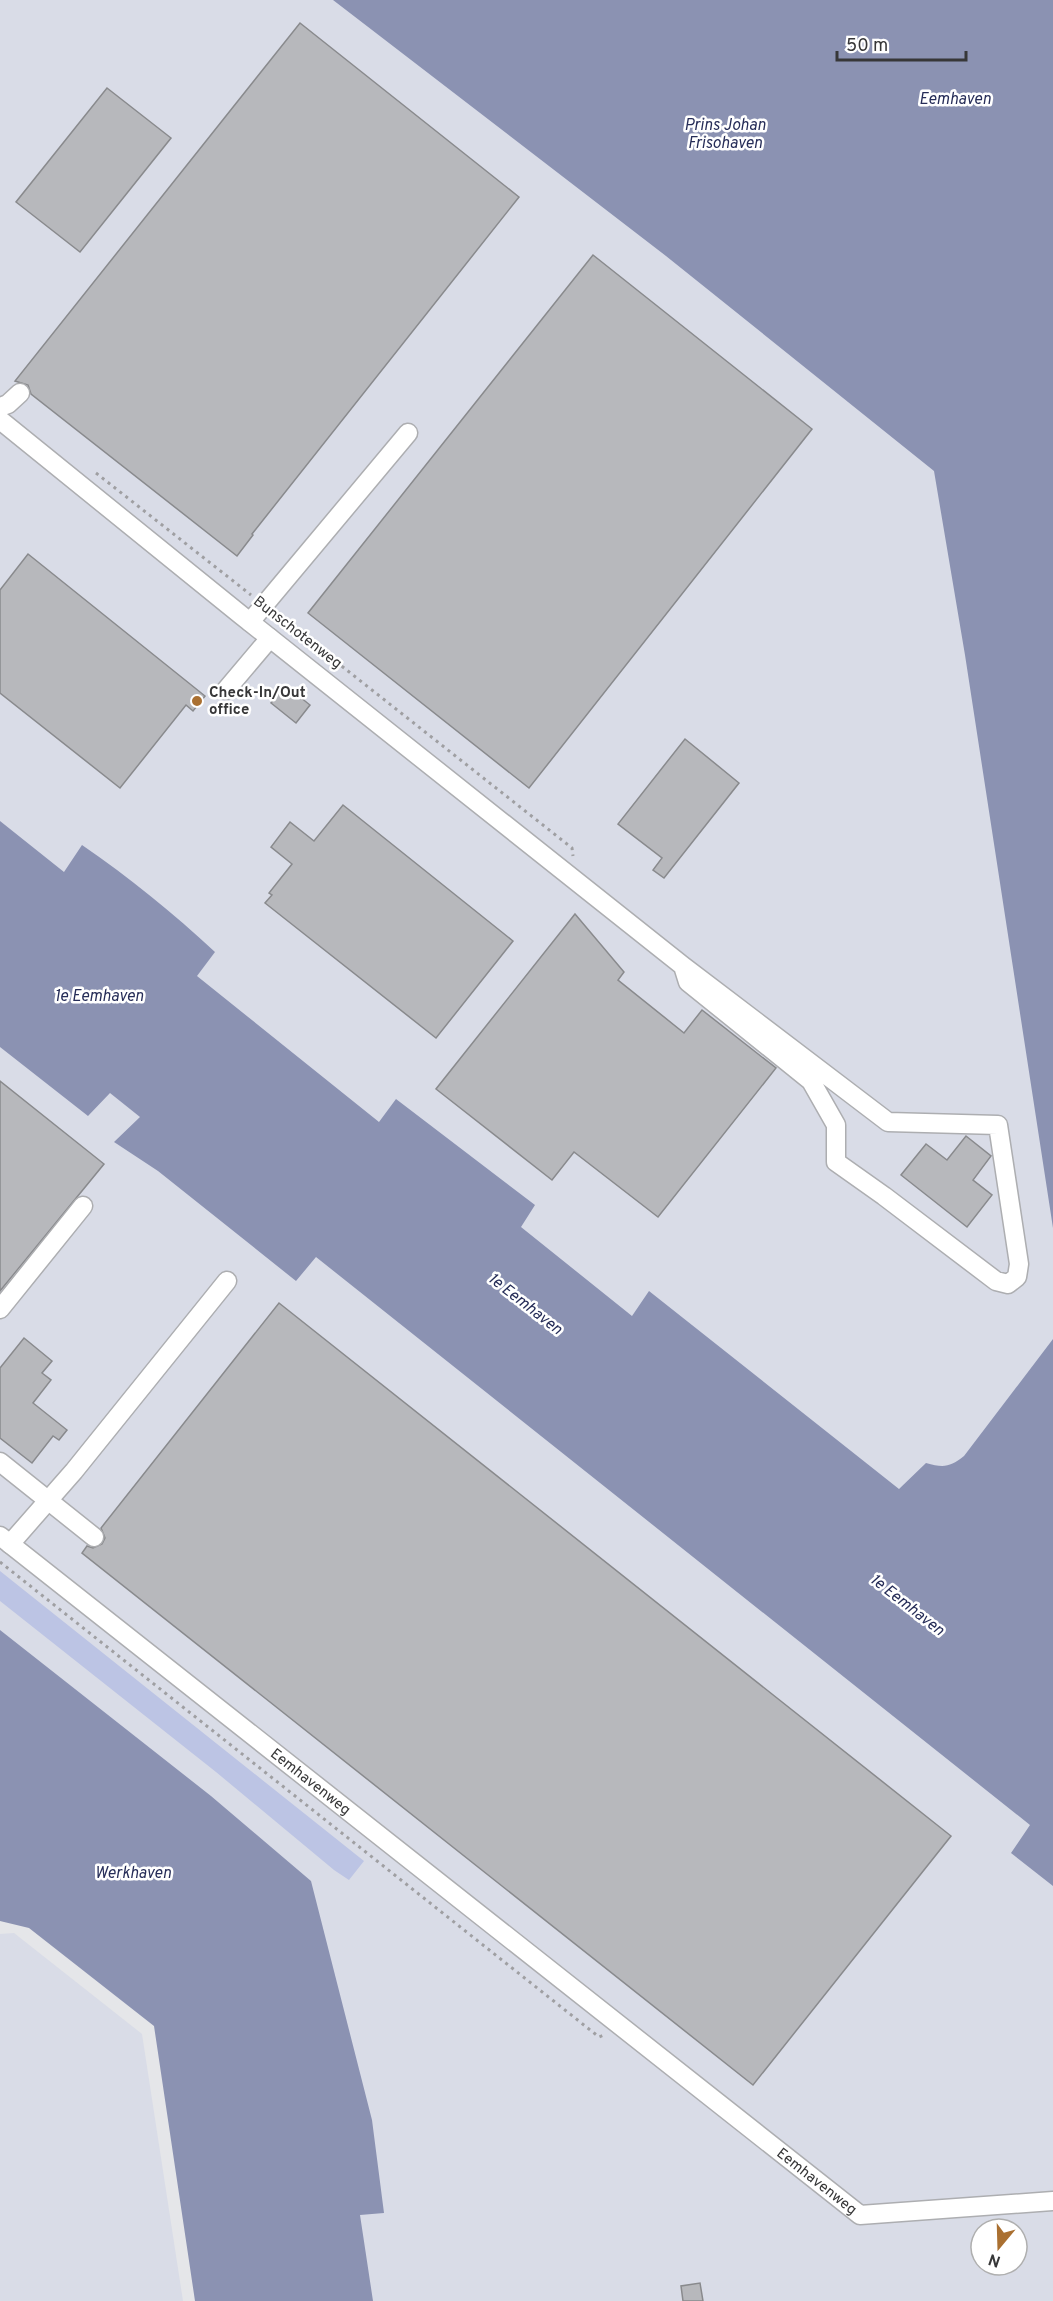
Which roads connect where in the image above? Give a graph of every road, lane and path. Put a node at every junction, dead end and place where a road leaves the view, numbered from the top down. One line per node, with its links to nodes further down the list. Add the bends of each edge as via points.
1 (20, 393): 2 (street)
2 (0, 407)
3 (0, 420): 7 (street, Bunschotenweg)
4 (408, 433): 6 (street)
5 (91, 469): 6 (path, Bunschotenweg)
6 (264, 605): 7 (street); 10 (path, Bunschotenweg, via 572,848)
7 (250, 622): 8 (street, Bunschotenweg)
8 (270, 638): 9 (street); 10 (street, Bunschotenweg)
9 (226, 690)
10 (575, 878): 11 (street, Bunschotenweg)
11 (683, 966): 11 (street, Bunschotenweg, via 888,1122 998,1125 1019,1263 1017,1277 1008,1284 996,1281 836,1162 836,1125 811,1081 688,982)
12 (83, 1206): 14 (street)
13 (226, 1281): 16 (street)
14 (0, 1309)
15 (0, 1462): 16 (street)
16 (48, 1500): 17 (street); 18 (street)
17 (94, 1537)
18 (5, 1540): 20 (street, Eemhavenweg)
19 (0, 1562): 20 (path, Eemhavenweg, via 599,2037)
20 (622, 2029): 21 (street, Eemhavenweg, via 860,2215)
21 (1053, 2201)

